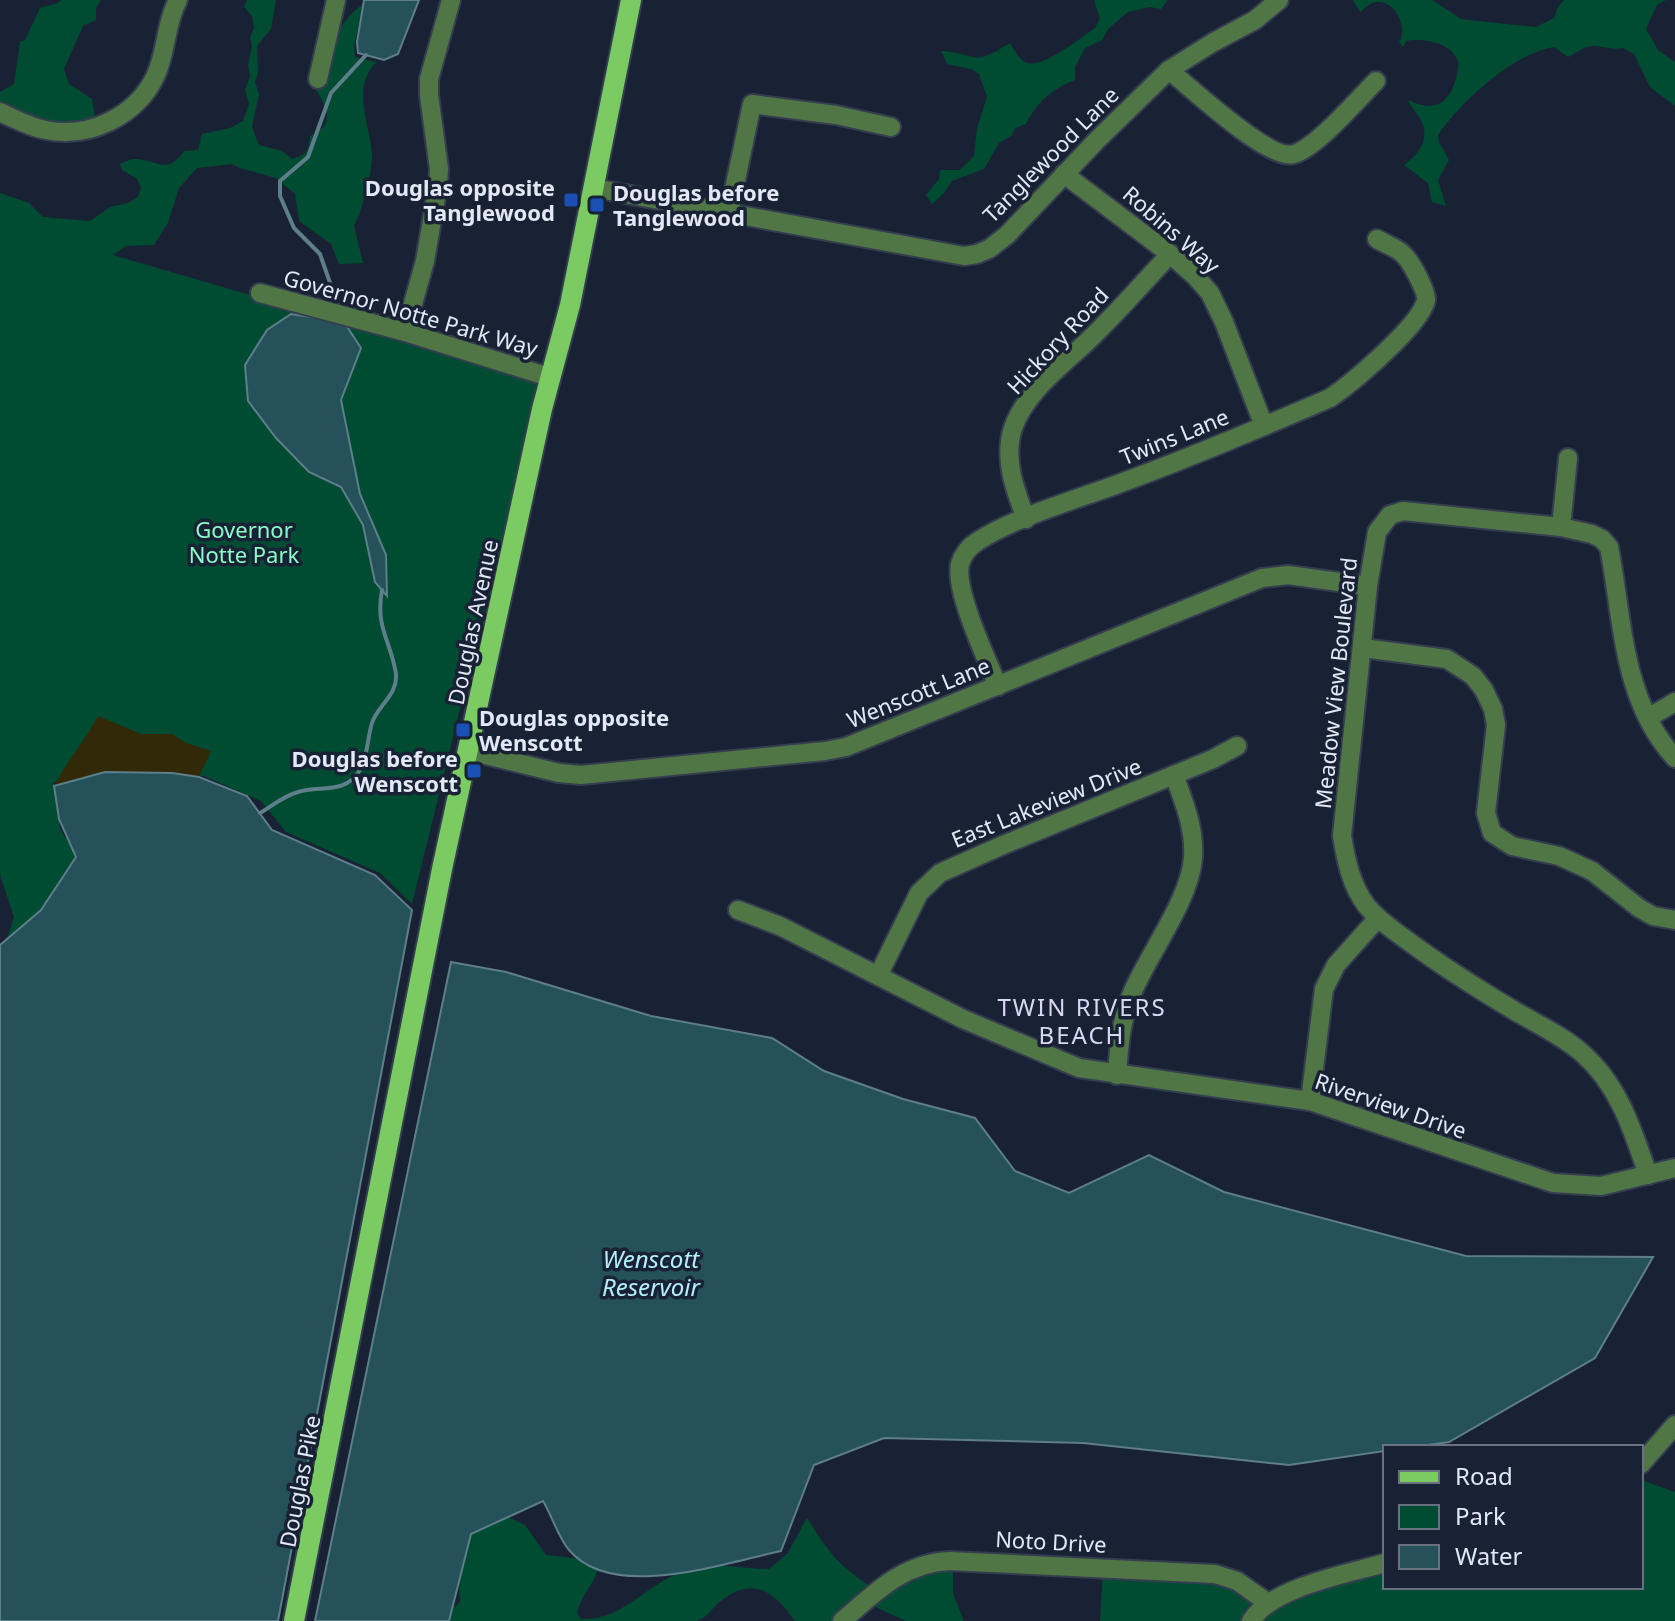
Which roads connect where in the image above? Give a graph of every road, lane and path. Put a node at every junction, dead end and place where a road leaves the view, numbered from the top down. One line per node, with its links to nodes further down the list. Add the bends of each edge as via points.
1 (178, 0): 9 (street, via 155,77 143,96 109,122 72,132 48,131)
2 (336, 0): 7 (street)
3 (451, 0): 17 (street, via 429,79 438,185)
4 (631, 0): 12 (main road, Douglas Avenue)
5 (1279, 0): 6 (street, Tanglewood Lane)
6 (1169, 70): 8 (street, via 1260,143 1285,156 1302,151 1324,133); 11 (street, Tanglewood Lane)
7 (318, 79)
8 (1376, 81)
9 (0, 112)
10 (891, 127): 13 (street, via 752,104)
11 (1064, 174): 13 (street, Tanglewood Lane, via 1007,235 964,256); 15 (street, Robins Way)
12 (593, 188): 13 (street, Tanglewood Lane); 18 (main road, Douglas Avenue, via 570,305)
13 (729, 213)
14 (1377, 239): 19 (street, Twins Lane, via 1404,254 1425,291 1419,314 1355,381 1330,398)
15 (1170, 254): 19 (street, Robins Way, via 1210,293); 21 (street, Hickory Road, via 1027,401 1013,430 1009,460)
16 (260, 293): 17 (street, Governor Notte Park Way)
17 (405, 332): 18 (street, Governor Notte Park Way)
18 (549, 377): 29 (main road, Douglas Avenue)
19 (1264, 426): 21 (street, Twins Lane)
20 (1568, 458): 22 (street)
21 (1026, 519): 25 (street, Twins Lane, via 980,540 960,563 959,579)
22 (1561, 527): 23 (street, Meadow View Boulevard, via 1396,512 1380,524); 27 (street, Meadow View Boulevard, via 1592,534 1609,547 1619,625)
23 (1368, 586): 24 (street, Meadow View Boulevard); 25 (street, Wenscott Lane, via 1288,575 1262,578)
24 (1363, 648): 33 (street, Meadow View Boulevard, via 1342,836 1353,879); 34 (street, via 1447,659 1484,690 1496,725 1486,813 1492,833 1512,846 1559,856 1592,871 1639,908)
25 (998, 686): 29 (street, Wenscott Lane, via 825,751 581,775)
26 (1675, 702): 27 (street)
27 (1648, 718): 30 (street, Meadow View Boulevard)
28 (1237, 746): 31 (street, East Lakeview Drive)
29 (469, 751): 40 (main road, Douglas Avenue)
30 (1675, 758)
31 (1174, 775): 35 (street, East Lakeview Drive, via 940,873 919,893); 36 (street, via 1192,827 1191,867 1124,1013)
32 (738, 910): 35 (street, Riverview Drive)
33 (1378, 918): 37 (street, via 1336,965 1324,989); 39 (street, Meadow View Boulevard, via 1430,958 1582,1053 1618,1099)
34 (1675, 920)
35 (878, 976): 36 (street, Riverview Drive, via 1042,1053)
36 (1117, 1075): 37 (street, Riverview Drive)
37 (1310, 1101): 39 (street, Riverview Drive, via 1553,1183 1601,1186)
38 (1675, 1168): 39 (street, Riverview Drive)
39 (1648, 1175)
40 (348, 1350): 45 (main road, Douglas Pike)
41 (1675, 1425): 42 (street)
42 (1643, 1462)
43 (1383, 1564): 44 (street)
44 (1268, 1603): 46 (street, Noto Drive, via 1237,1581 1215,1574 950,1561 906,1570); 47 (street)
45 (294, 1621)
46 (842, 1621)
47 (1251, 1621)

